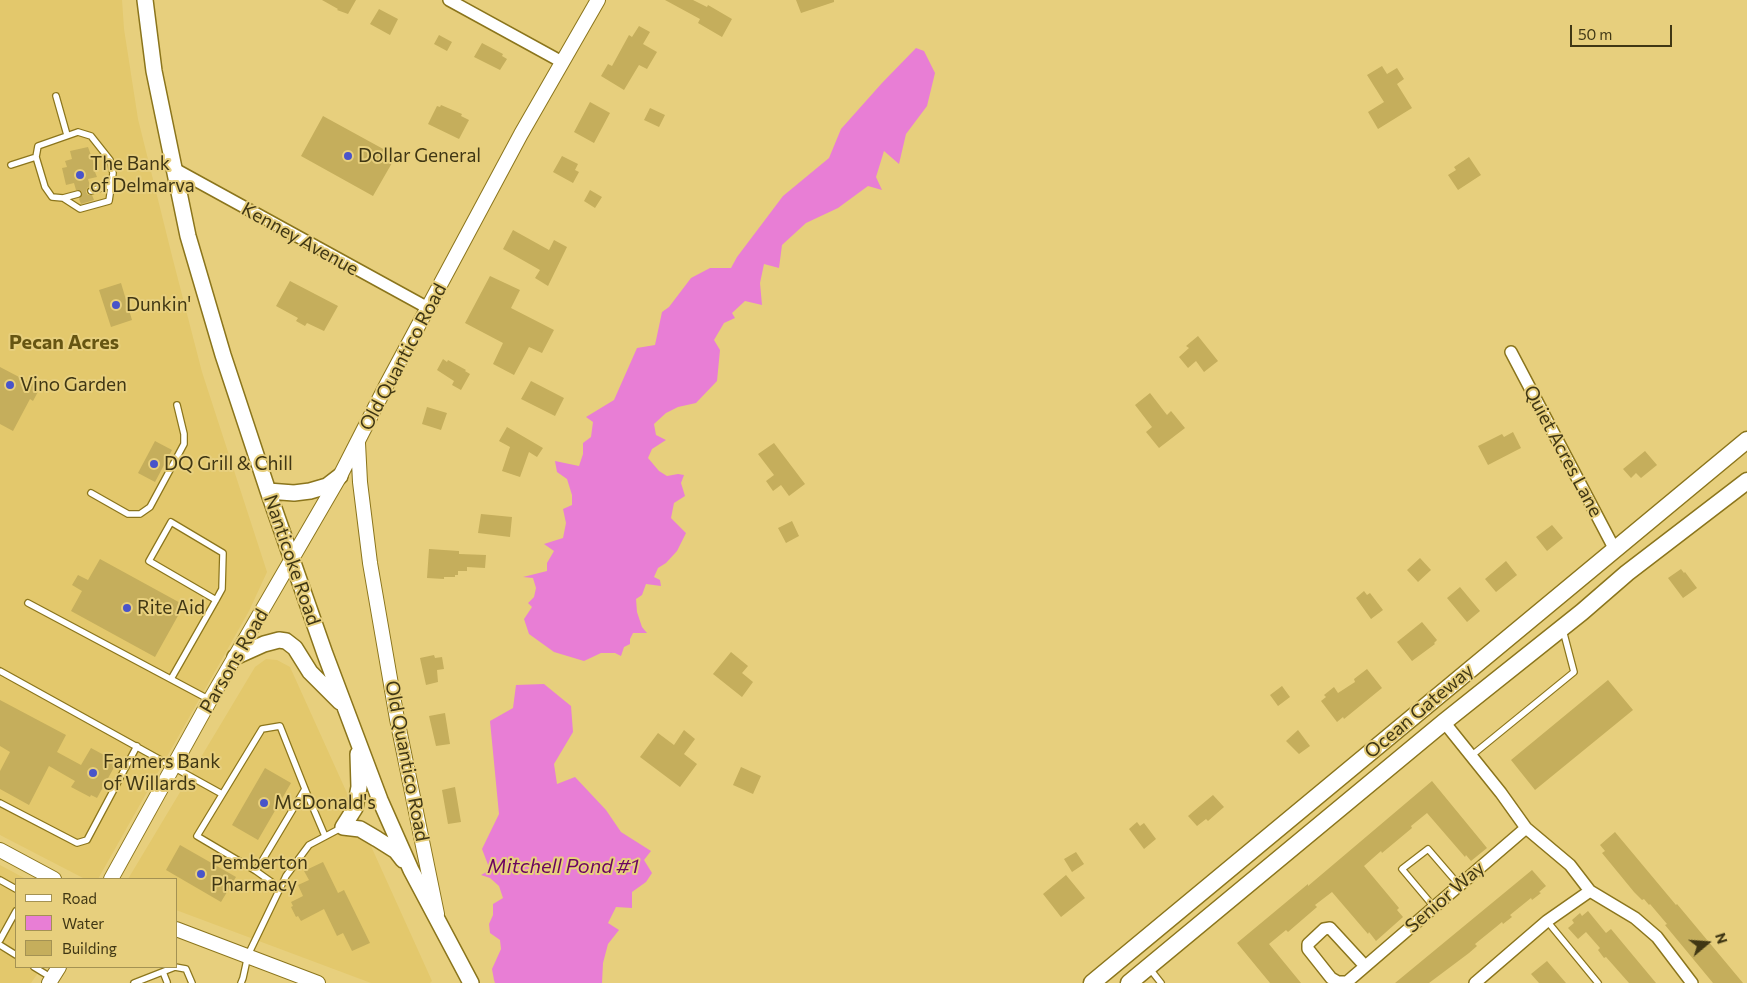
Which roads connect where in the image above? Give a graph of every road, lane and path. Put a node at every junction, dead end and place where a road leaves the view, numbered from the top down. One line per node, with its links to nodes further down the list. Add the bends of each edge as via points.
1 (145, 0): 9 (main road, Nanticoke Road, via 154,71)
2 (449, 0): 4 (street)
3 (598, 0): 4 (street, Old Quantico Road)
4 (562, 62): 14 (street, Old Quantico Road)
5 (56, 96): 6 (lane)
6 (67, 135): 7 (lane, via 38,146); 10 (lane, via 78,132 91,136 110,160)
7 (36, 157): 8 (lane); 13 (lane, via 45,188 52,197)
8 (11, 164)
9 (173, 168): 14 (street, Kenney Avenue); 21 (main road, Nanticoke Road, via 207,301)
10 (111, 185): 11 (lane); 13 (lane, via 110,201 80,209)
11 (91, 191)
12 (78, 194): 13 (lane)
13 (63, 198)
14 (428, 308): 18 (street, Old Quantico Road)
15 (1511, 352): 23 (street, Quiet Acres Lane)
16 (177, 406): 22 (lane, via 184,444 150,507 140,514 128,514)
17 (1747, 440): 23 (main road, Ocean Gateway)
18 (358, 442): 19 (street, Parsons Road); 58 (street, Old Quantico Road, via 370,563 397,719)
19 (340, 476): 21 (main road, via 327,486 310,491); 24 (street, Parsons Road)
20 (1747, 481): 27 (main road, Ocean Gateway, via 1627,573)
21 (268, 491): 24 (main road, Nanticoke Road)
22 (91, 493)
23 (1615, 550): 78 (main road, Ocean Gateway)
24 (292, 562): 28 (street, Parsons Road); 32 (main road, Nanticoke Road)
25 (216, 600): 25 (lane, via 222,589 223,553 171,522 149,561); 30 (lane)
26 (28, 603): 30 (lane)
27 (1562, 628): 33 (main road, Ocean Gateway); 36 (lane, via 1574,672)
28 (235, 657): 31 (street, Parsons Road); 32 (main road, via 264,644 286,641 295,648 310,672)
29 (0, 671): 35 (lane)
30 (171, 679): 31 (lane)
31 (210, 700): 37 (street, Parsons Road)
32 (344, 706): 34 (main road, Nanticoke Road)
33 (1444, 722): 36 (street); 66 (main road, Ocean Gateway)
34 (357, 743): 41 (main road, via 359,787 355,808); 45 (main road, Nanticoke Road)
35 (137, 746): 37 (lane); 40 (lane, via 87,840 77,843)
36 (1471, 756): 42 (street)
37 (173, 767): 39 (lane); 49 (street, Parsons Road)
38 (305, 789): 39 (lane, via 280,726 262,729); 43 (lane); 46 (lane)
39 (222, 794): 46 (lane, via 197,836)
40 (0, 803)
41 (343, 827): 43 (lane); 45 (main road, via 360,829 396,851)
42 (1526, 828): 51 (street, Senior Way); 54 (street, via 1570,865)
43 (325, 836): 53 (lane, via 309,845)
44 (0, 850): 47 (street)
45 (411, 870): 58 (main road, Nanticoke Road)
46 (256, 872): 53 (lane)
47 (36, 875): 48 (street)
48 (50, 878)
49 (111, 878)
50 (0, 880): 52 (lane)
51 (1458, 886): 55 (street, Senior Way); 55 (lane, via 1428,849 1402,869)
52 (15, 888)
53 (280, 888): 63 (lane)
54 (1590, 891): 57 (street); 83 (street, via 1635,918 1657,936)
55 (1434, 907): 64 (street, Senior Way)
56 (15, 913): 60 (lane)
57 (1547, 921): 81 (street); 82 (lane)
58 (439, 925): 77 (main road, Nanticoke Road)
59 (178, 930): 63 (street)
60 (0, 940)
61 (0, 945): 62 (lane)
62 (15, 954)
63 (248, 955): 75 (lane); 76 (street)
64 (1365, 966): 64 (street, Senior Way, via 1330,928 1308,944 1308,949 1338,982 1346,982)
65 (178, 967): 74 (lane, via 186,969)
66 (1148, 967): 79 (main road, Ocean Gateway); 80 (lane)
67 (36, 968): 70 (lane)
68 (173, 968): 69 (lane)
69 (163, 972): 71 (lane); 72 (lane)
70 (54, 976)
71 (149, 980): 73 (lane)
72 (167, 982)
73 (134, 983)
74 (192, 983)
75 (241, 983)
76 (318, 983)
77 (471, 983)
78 (1092, 983)
79 (1129, 983)
80 (1161, 983)
81 (1475, 983)
82 (1598, 983)
83 (1692, 983)

